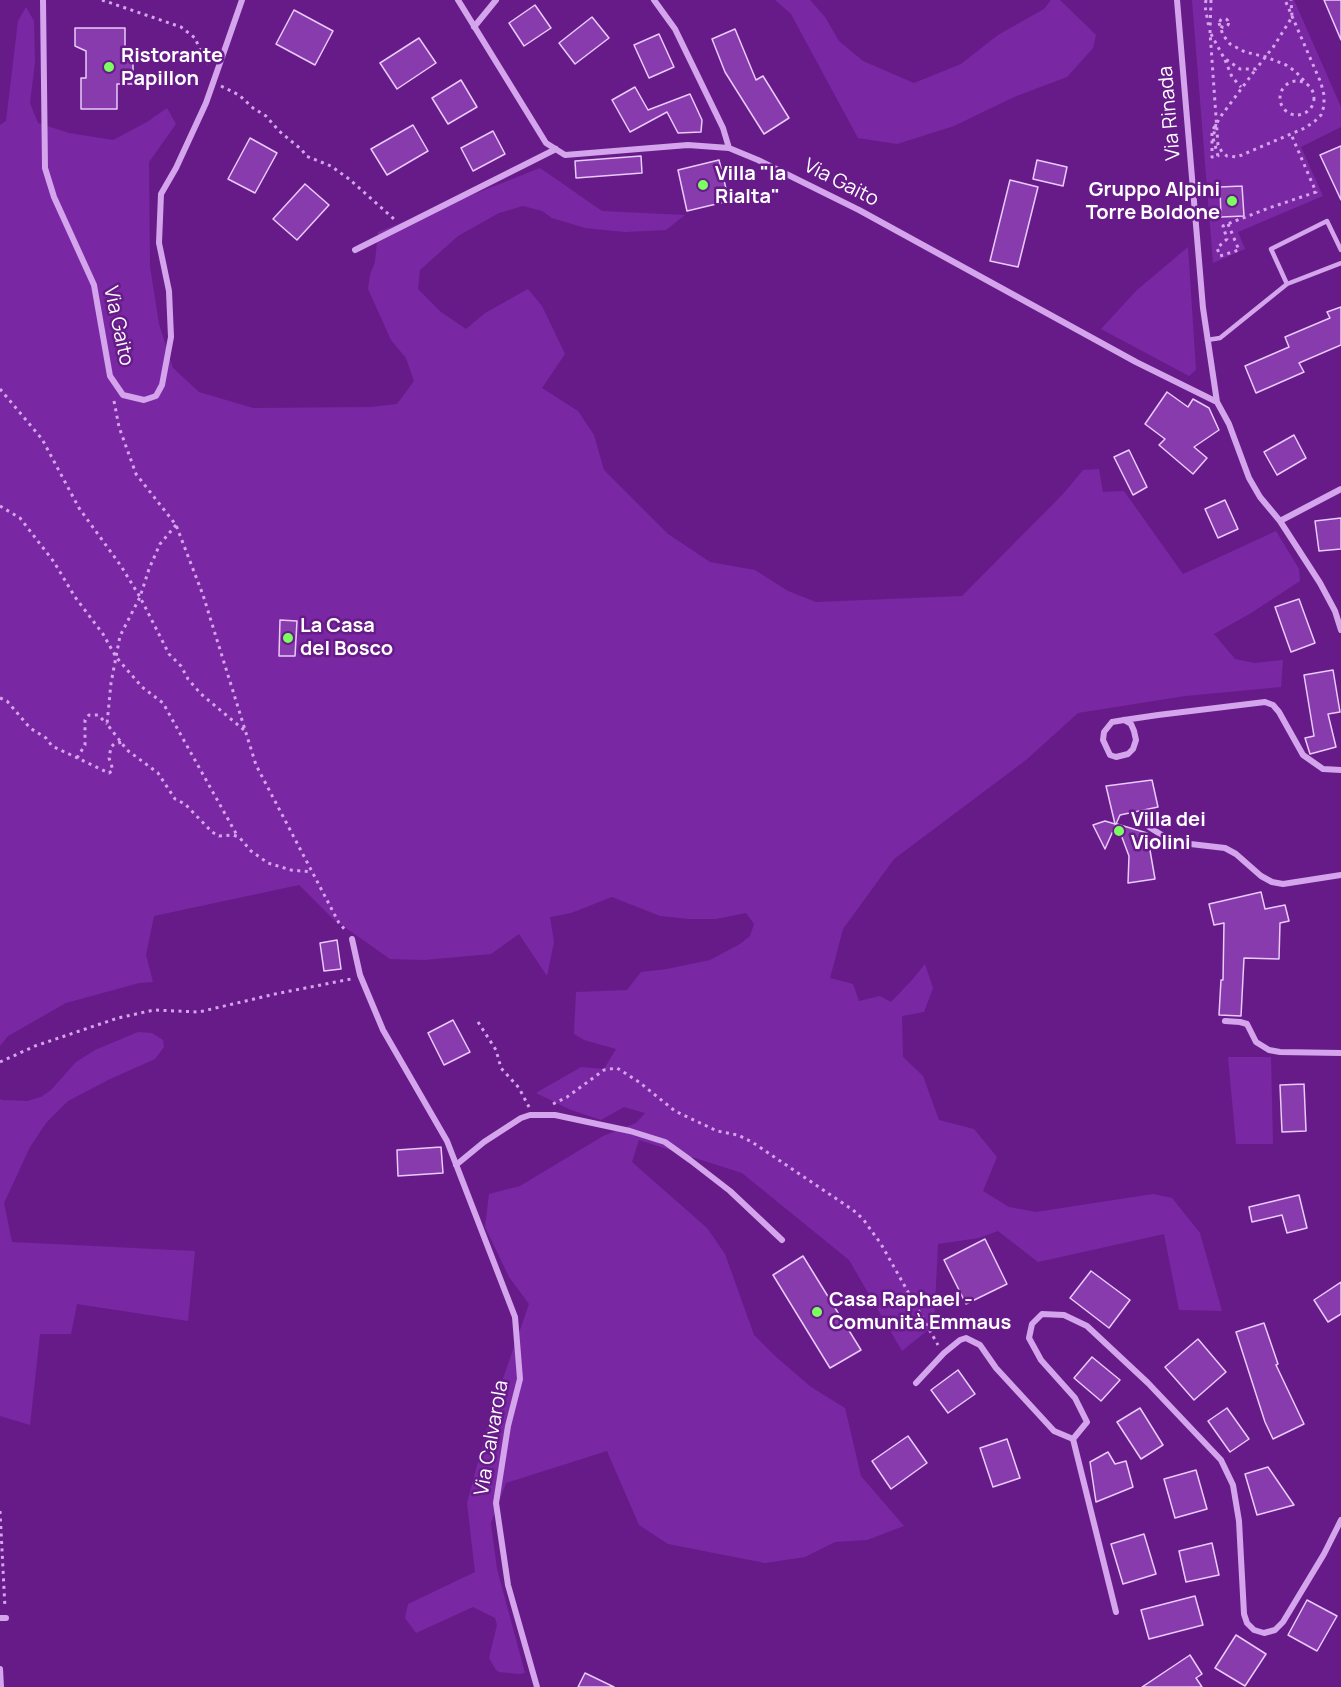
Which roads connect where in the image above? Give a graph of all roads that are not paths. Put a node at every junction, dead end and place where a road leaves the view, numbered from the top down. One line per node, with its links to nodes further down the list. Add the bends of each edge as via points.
1 (43, 0): 2 (street, Via Gaito, via 45,168 94,285 110,376 123,395 144,400 156,396 162,385 171,337 169,291 159,243 161,194 206,103)
2 (242, 0)
3 (458, 0): 7 (street)
4 (496, 0): 7 (street)
5 (654, 0): 8 (street, via 680,39)
6 (1178, 0): 14 (street, Via Rinada)
7 (474, 27): 9 (street, via 546,143)
8 (729, 148): 9 (street, Via Gaito, via 688,145 565,155); 15 (street, Via Gaito, via 859,210 1136,362)
9 (556, 149): 10 (street)
10 (355, 250)
11 (1341, 250): 13 (lane, via 1327,221 1271,249)
12 (1341, 263): 13 (lane)
13 (1287, 284): 14 (lane, via 1220,338)
14 (1207, 340): 15 (street, Via Rinada)
15 (1217, 402): 17 (street, Via Rinada, via 1249,478)
16 (1341, 489): 17 (street)
17 (1280, 521): 18 (street, Via Rinada, via 1320,583)
18 (1341, 630)
19 (1124, 720): 19 (street, via 1112,722 1104,732 1106,749 1116,757 1128,754 1136,740 1131,724); 20 (street, via 1265,702 1279,712 1303,755 1323,769)
20 (1341, 770)
21 (1149, 827): 22 (street, via 1173,842 1225,848 1272,882 1283,884)
22 (1341, 875)
23 (352, 939): 26 (street, Via Calvarola, via 360,975 383,1030 447,1141)
24 (1225, 1021): 25 (street, via 1247,1024 1256,1042 1269,1050)
25 (1341, 1053)
26 (456, 1165): 27 (street, via 484,1142 530,1115 544,1114 630,1131 665,1142 712,1176); 34 (street, Via Calvarola, via 515,1317 520,1379 496,1503 508,1585)
27 (782, 1240)
28 (916, 1383): 29 (street, via 944,1353 966,1338 980,1345 1053,1431)
29 (1073, 1439): 30 (street, via 1087,1422 1075,1398 1041,1360 1029,1338 1032,1324 1041,1314 1064,1315 1087,1326 1221,1460 1233,1485 1244,1614 1254,1630 1275,1630 1283,1622); 31 (street)
30 (1341, 1520)
31 (1116, 1612)
32 (0, 1669): 33 (street)
33 (1, 1687)
34 (537, 1687)

